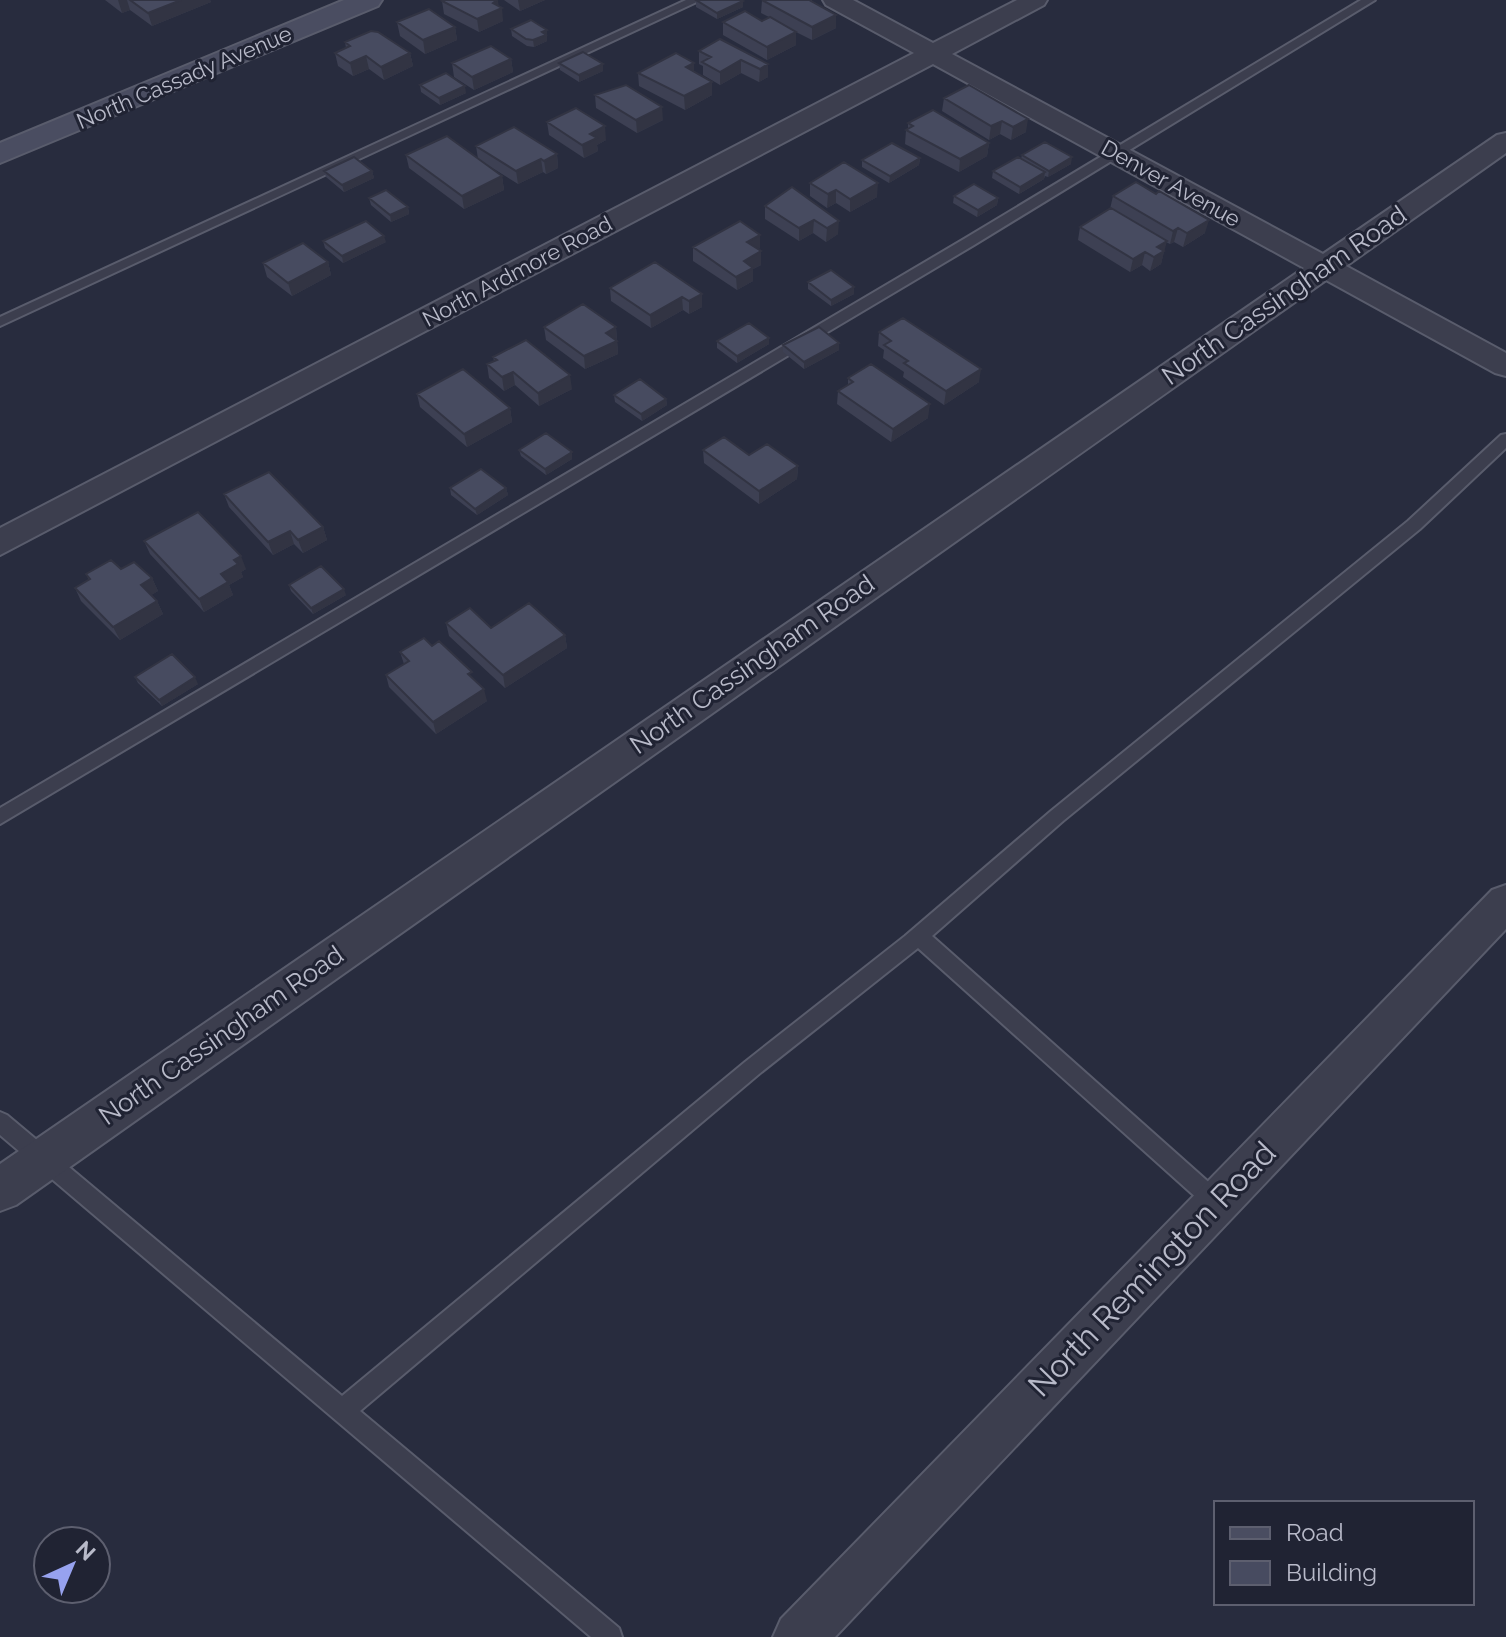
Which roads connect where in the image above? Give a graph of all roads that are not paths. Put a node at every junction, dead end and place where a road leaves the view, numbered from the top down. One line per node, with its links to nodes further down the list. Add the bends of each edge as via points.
1 (368, 0): 9 (street, North Cassady Avenue)
2 (695, 0): 11 (lane)
3 (835, 0): 6 (street, Denver Avenue)
4 (1035, 0): 6 (street, North Ardmore Road)
5 (1369, 0): 8 (lane)
6 (933, 53): 8 (street, Denver Avenue); 14 (street, North Ardmore Road)
7 (1506, 141): 10 (street, North Cassingham Road)
8 (1114, 152): 10 (street, Denver Avenue); 15 (lane)
9 (0, 154)
10 (1325, 267): 12 (street, Denver Avenue); 19 (street, North Cassingham Road)
11 (0, 322)
12 (1506, 366)
13 (1506, 439): 17 (lane, via 1414,525 1057,816)
14 (0, 543)
15 (0, 817)
16 (1506, 902): 21 (street, North Remington Road)
17 (919, 937): 21 (lane); 22 (lane, via 752,1068)
18 (0, 1122): 19 (lane)
19 (43, 1160): 20 (street, North Cassingham Road); 22 (lane)
20 (0, 1190)
21 (1216, 1202): 24 (street, North Remington Road)
22 (342, 1411): 23 (lane)
23 (610, 1637)
24 (799, 1637)

